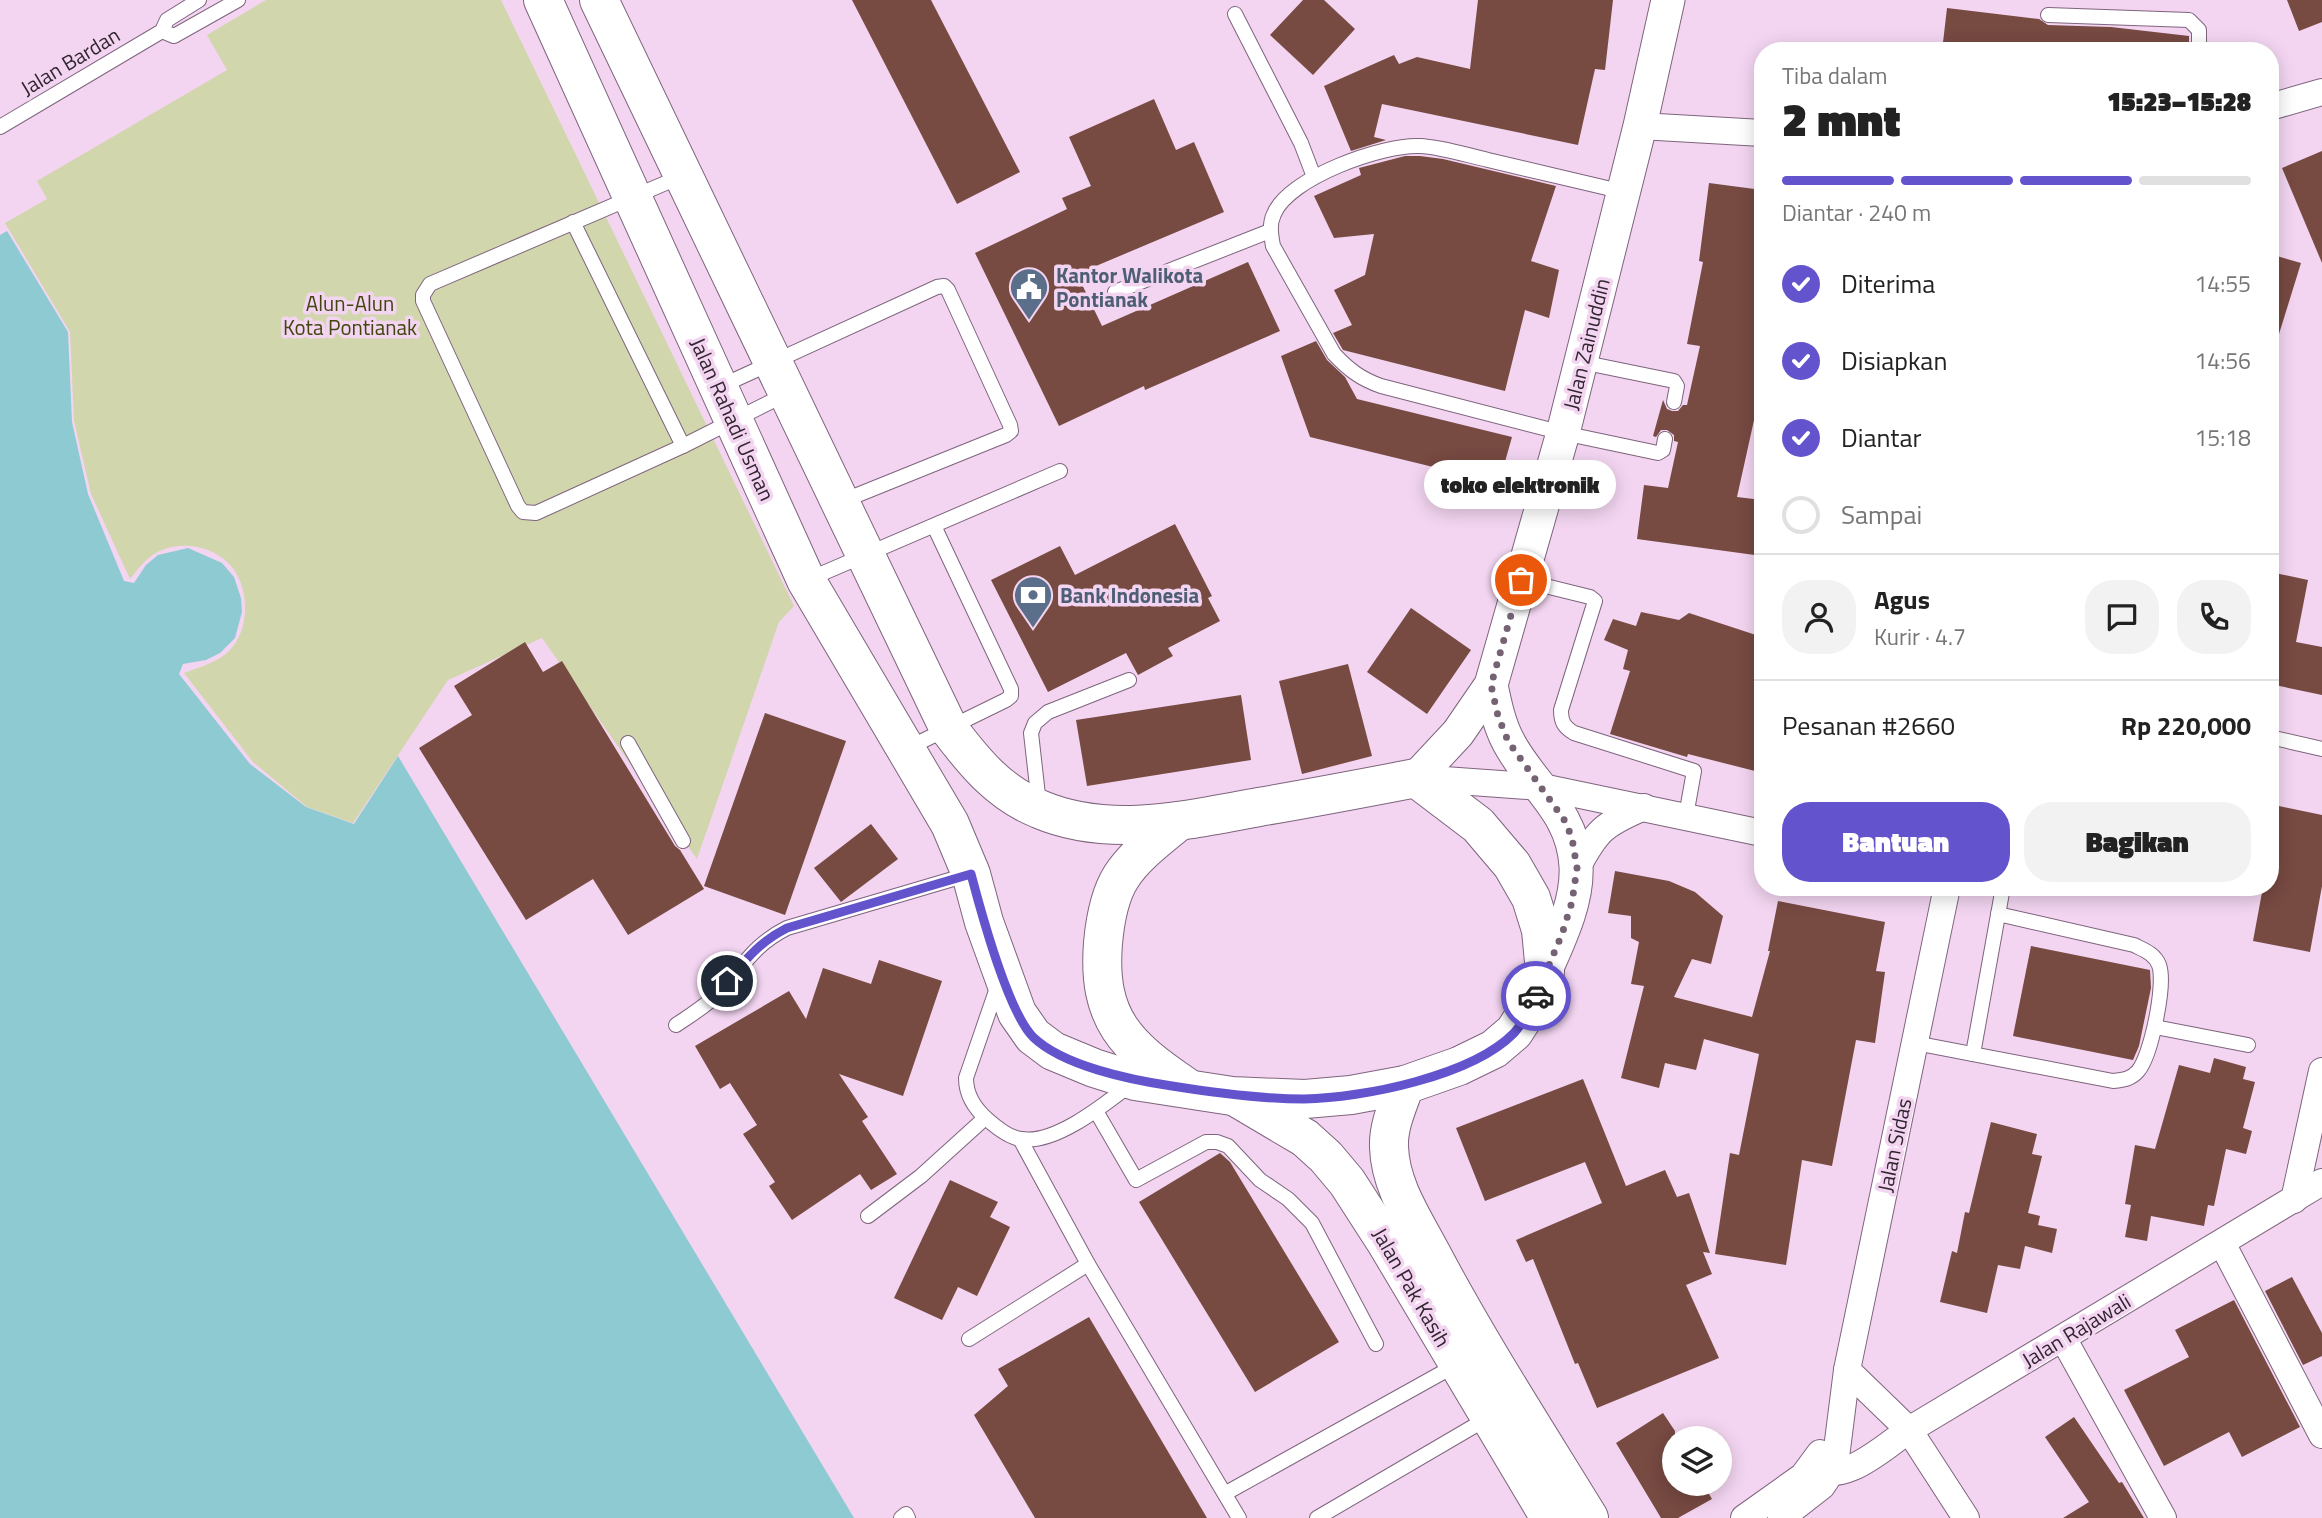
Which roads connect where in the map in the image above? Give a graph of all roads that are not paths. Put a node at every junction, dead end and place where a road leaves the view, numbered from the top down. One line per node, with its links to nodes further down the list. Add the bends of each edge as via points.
1 (199, 0): 6 (lane, Jalan Bardan)
2 (238, 0): 9 (lane, Jalan Bardan, via 174,36)
3 (543, 0): 19 (highway, Jalan Rahadi Usman)
4 (599, 0): 16 (highway)
5 (1668, 0): 13 (street, Jalan Zainuddin)
6 (182, 5): 9 (lane, Jalan Bardan)
7 (1234, 14): 17 (lane)
8 (2049, 15): 10 (lane, via 2189,20 2199,30)
9 (162, 31): 14 (lane, Jalan Bardan)
10 (2199, 42)
11 (2322, 92): 12 (street)
12 (2279, 104)
13 (1640, 126): 15 (street); 18 (street, Jalan Zainuddin)
14 (0, 127)
15 (1754, 133)
16 (683, 176): 19 (lane); 24 (highway)
17 (1314, 177): 18 (lane, via 1392,149 1421,146); 21 (lane, via 1285,197 1273,214)
18 (1624, 192): 23 (street, Jalan Zainuddin)
19 (632, 197): 20 (lane); 26 (highway, Jalan Rahadi Usman)
20 (573, 222): 29 (lane); 29 (lane, via 430,284 423,295 518,506 523,512 537,513)
21 (1270, 231): 22 (lane); 27 (lane, via 1273,246 1335,354 1362,379)
22 (1115, 292)
23 (1581, 362): 25 (lane, via 1674,381); 27 (street, Jalan Zainuddin)
24 (780, 377): 26 (lane); 26 (lane); 31 (highway); 31 (lane, via 937,287 944,285 948,290 1011,431)
25 (1674, 402)
26 (726, 404): 29 (lane); 34 (highway, Jalan Rahadi Usman)
27 (1563, 433): 28 (lane, via 1658,453); 35 (street, Jalan Zainuddin)
28 (1665, 439)
29 (683, 446)
30 (1059, 471): 32 (lane)
31 (840, 502): 33 (highway)
32 (934, 526): 33 (lane); 38 (lane, via 1011,689 1006,700)
33 (865, 554): 34 (lane); 38 (highway)
34 (806, 580): 42 (highway, Jalan Rahadi Usman)
35 (1521, 580): 37 (street, Jalan Zainuddin); 47 (lane, via 1595,601 1560,710 1561,720 1574,733 1694,771)
36 (1129, 680): 46 (lane, via 1048,712 1035,723 1031,733)
37 (1491, 685): 43 (street, Jalan Zainuddin, via 1458,733); 44 (street, Jalan Zainuddin, via 1508,741)
38 (949, 729): 42 (lane); 46 (highway, via 987,776)
39 (2279, 739): 41 (lane)
40 (628, 743): 50 (lane)
41 (2322, 749)
42 (904, 750): 52 (highway, Jalan Rahadi Usman, via 950,824)
43 (1416, 778): 44 (street); 48 (highway); 56 (highway, via 1478,825 1512,864 1531,898 1541,930)
44 (1542, 787): 45 (street); 51 (street, Jalan Zainuddin, via 1565,821)
45 (1644, 807): 47 (street); 51 (street, via 1604,826)
46 (1040, 810): 48 (highway, via 1120,826)
47 (1686, 816): 49 (street)
48 (1179, 821): 66 (highway, via 1141,852 1121,877 1104,931 1102,964 1104,994 1114,1021 1131,1044)
49 (1754, 831)
50 (683, 842)
51 (1577, 868): 56 (street, Jalan Zainuddin, via 1572,902)
52 (971, 874): 57 (highway, Jalan Rahadi Usman); 58 (lane, via 769,937 712,999)
53 (1945, 896): 60 (street, Jalan Sidas)
54 (2001, 896): 55 (lane)
55 (1998, 914): 59 (lane, via 2134,945 2150,953 2162,976); 62 (lane)
56 (1545, 972): 65 (highway, via 1534,1001 1514,1032 1494,1049)
57 (1002, 973): 64 (highway, Jalan Rahadi Usman, via 1017,1013 1033,1036 1053,1051); 69 (lane, via 966,1078 970,1099)
58 (676, 1025)
59 (2155, 1027): 61 (lane); 62 (lane, via 2144,1062 2127,1080)
60 (1915, 1043): 62 (lane); 80 (street, Jalan Sidas)
61 (2248, 1045)
62 (1973, 1054)
63 (2322, 1072): 72 (street)
64 (1135, 1081): 66 (highway, Jalan Rahadi Usman); 68 (lane)
65 (1405, 1085): 67 (highway, via 1305,1099); 91 (highway, Jalan Pak Kasih, via 1389,1146 1393,1176 1445,1279)
66 (1189, 1089): 67 (highway, Jalan Rahadi Usman)
67 (1232, 1096): 79 (highway, Jalan Pak Kasih, via 1305,1138 1326,1157 1365,1209)
68 (1096, 1111): 70 (lane, via 1059,1132); 78 (lane, via 1136,1180 1206,1142 1228,1146 1259,1180 1288,1199 1312,1223)
69 (985, 1118): 70 (lane); 73 (lane)
70 (1020, 1139): 75 (lane)
71 (2322, 1182): 72 (street, Jalan Rajawali)
72 (2294, 1200): 74 (street, Jalan Rajawali)
73 (868, 1216)
74 (2222, 1243): 76 (street, Jalan Rajawali); 83 (street)
75 (1088, 1264): 77 (lane); 85 (lane)
76 (2063, 1338): 82 (street, Jalan Rajawali); 95 (street)
77 (970, 1339)
78 (1376, 1343)
79 (1457, 1364): 81 (highway, Jalan Pak Kasih); 85 (lane)
80 (1847, 1370): 82 (street); 84 (street, Jalan Sidas)
81 (1489, 1417): 89 (lane); 90 (highway, Jalan Pak Kasih)
82 (1909, 1430): 84 (street, Jalan Rajawali, via 1851,1469); 94 (street)
83 (2322, 1435)
84 (1820, 1471): 92 (street, Jalan Rajawali); 93 (street, Jalan Rajawali, via 1811,1496)
85 (1226, 1493): 88 (lane)
86 (901, 1518): 87 (lane, via 906,1514)
87 (908, 1518)
88 (1239, 1518)
89 (1317, 1518)
90 (1550, 1518)
91 (1589, 1518)
92 (1744, 1518)
93 (1781, 1518)
94 (1966, 1518)
95 (2163, 1518)

